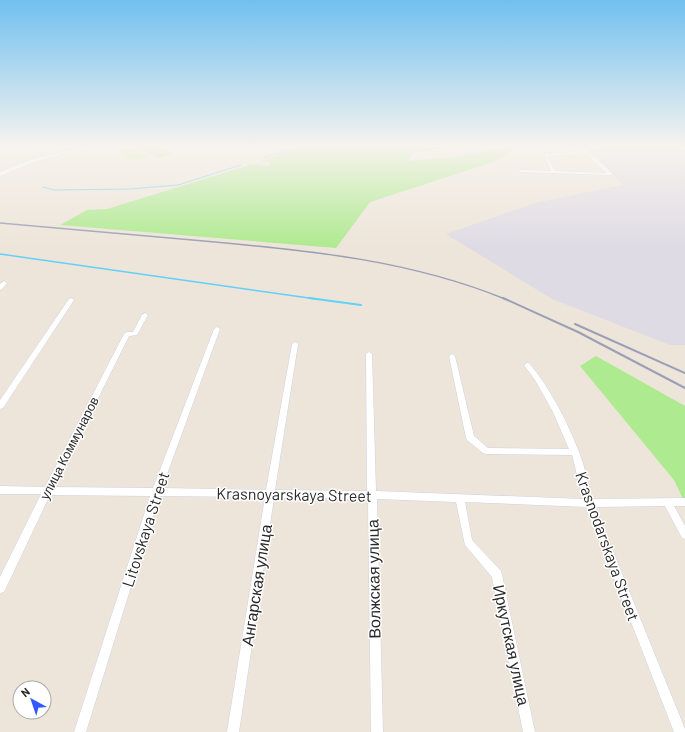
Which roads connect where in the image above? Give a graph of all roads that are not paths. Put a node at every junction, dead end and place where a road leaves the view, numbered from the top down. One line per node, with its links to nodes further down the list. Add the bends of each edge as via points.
1 (4, 283): 2 (street)
2 (0, 288)
3 (71, 300): 10 (street)
4 (145, 315): 13 (street, улица Коммунаров, via 135,334 127,334)
5 (217, 329): 14 (street, Litovskaya Street)
6 (295, 344): 15 (street, Ангарская улица)
7 (369, 354): 16 (street, Волжская улица)
8 (452, 356): 11 (street, via 470,438 486,451)
9 (527, 365): 11 (street, Krasnodarskaya Street, via 538,378 557,412)
10 (0, 406)
11 (575, 452): 20 (street, Krasnodarskaya Street)
12 (0, 490): 13 (street, Krasnoyarskaya Street)
13 (47, 490): 14 (street, Krasnoyarskaya Street); 22 (street, улица Коммунаров)
14 (156, 492): 15 (street, Krasnoyarskaya Street); 23 (street, Litovskaya Street)
15 (270, 494): 16 (street, Krasnoyarskaya Street); 24 (street, Ангарская улица)
16 (371, 495): 17 (street, Krasnoyarskaya Street); 25 (street, Волжская улица)
17 (460, 498): 20 (street, Krasnoyarskaya Street); 26 (street, Иркутская улица, via 468,542 497,575)
18 (667, 502): 19 (street, Krasnoyarskaya Street); 20 (street, Krasnoyarskaya Street); 21 (street)
19 (685, 502)
20 (589, 503): 27 (street, Krasnodarskaya Street)
21 (685, 536)
22 (0, 588)
23 (80, 732)
24 (233, 732)
25 (377, 732)
26 (529, 732)
27 (680, 732)

